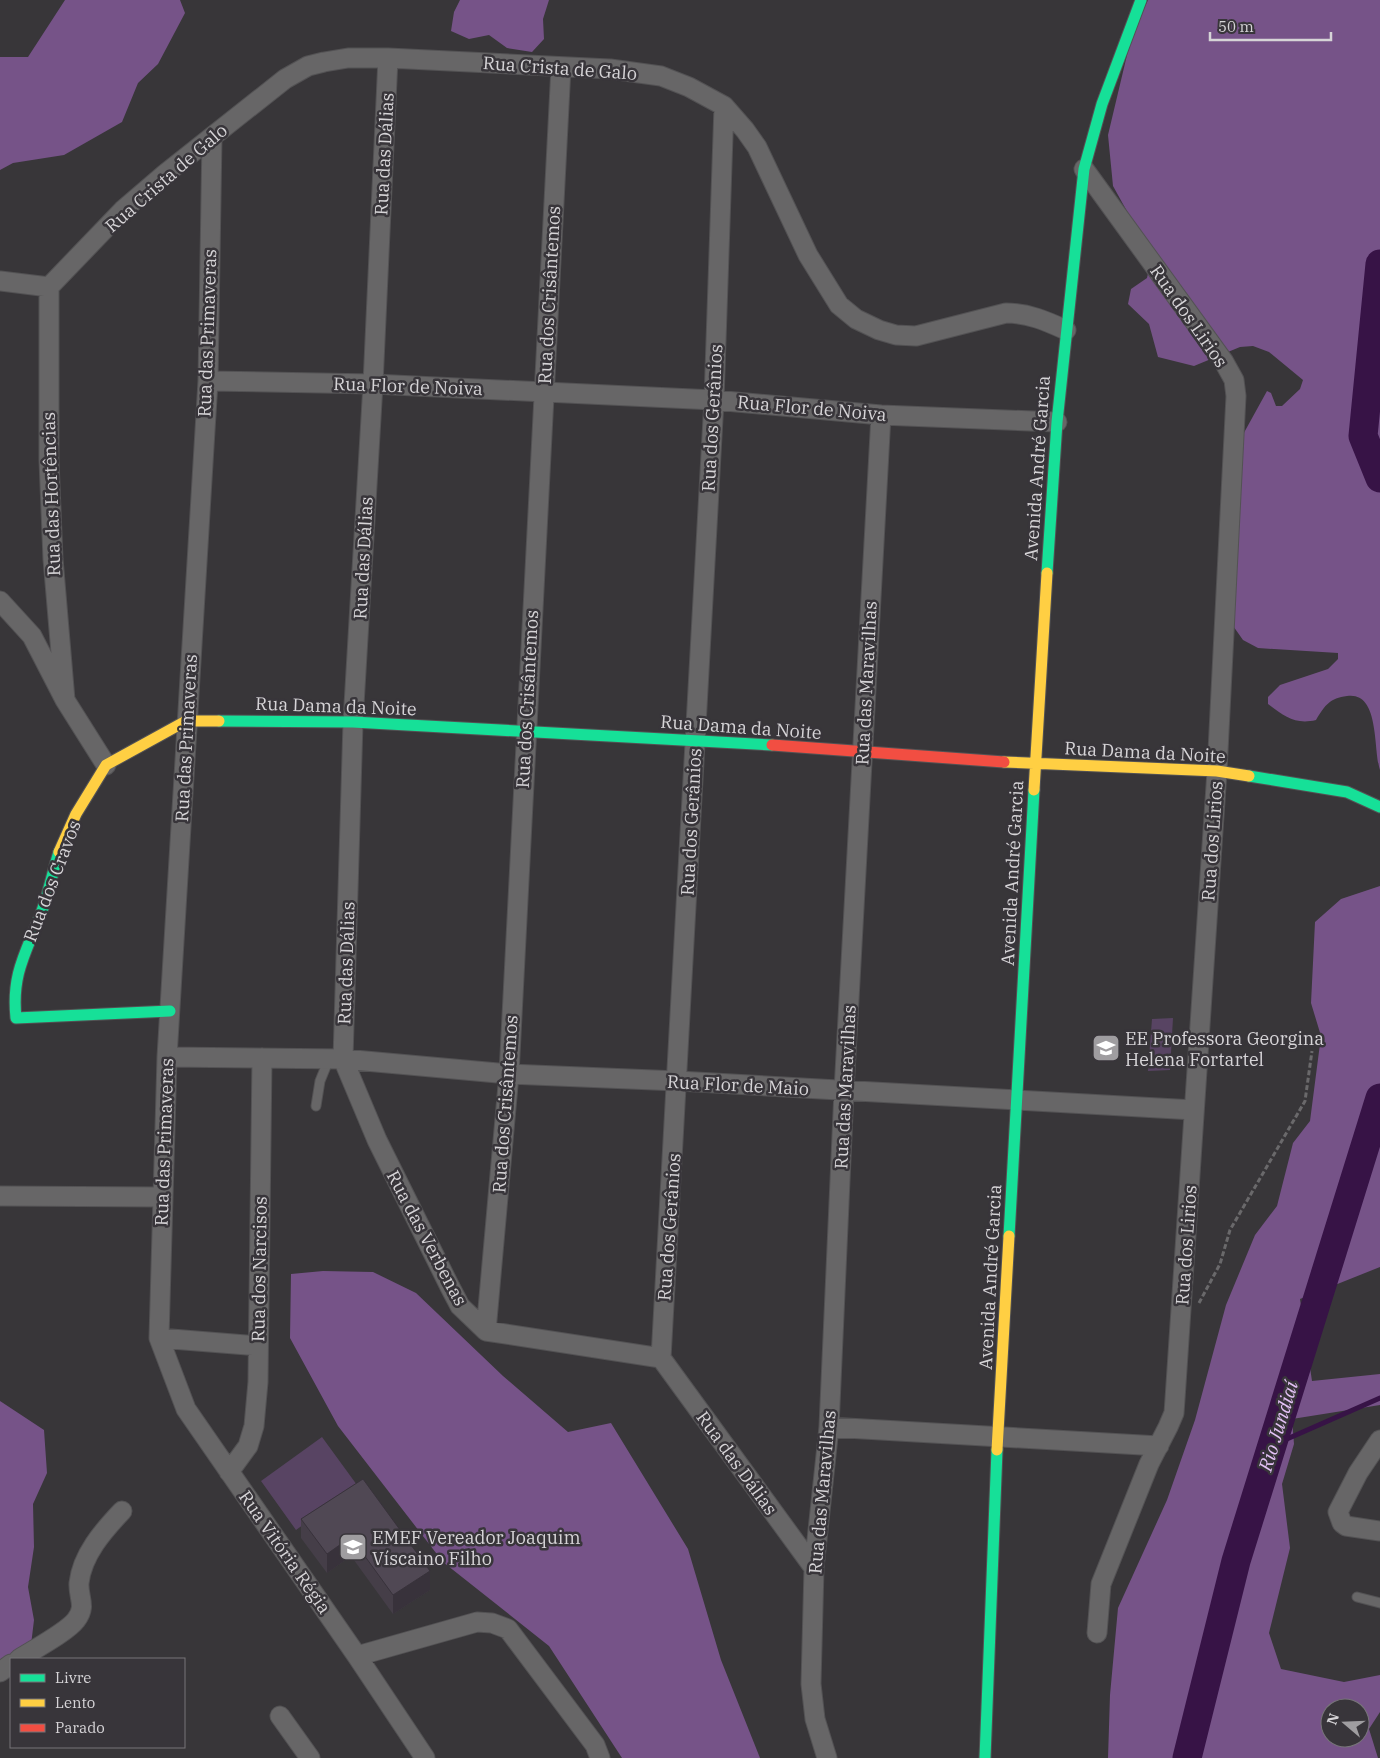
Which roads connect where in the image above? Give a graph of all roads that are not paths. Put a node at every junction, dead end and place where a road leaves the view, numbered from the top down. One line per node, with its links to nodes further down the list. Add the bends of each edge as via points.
1 (1141, 0): 6 (street, Avenida André Garcia, via 1102,104)
2 (388, 58): 3 (street, Rua Crista de Galo); 5 (street, Rua Crista de Galo, via 348,58 308,66 285,79); 11 (street, Rua das Dálias)
3 (561, 67): 4 (street, Rua Crista de Galo, via 661,76); 12 (street, Rua dos Crisântemos)
4 (724, 106): 9 (street, Rua Crista de Galo, via 757,147 808,255 838,306 856,319 887,333 916,336 1006,313 1020,313); 13 (street, Rua dos Gerânios)
5 (212, 137): 8 (street, Rua Crista de Galo, via 123,210); 10 (street, Rua das Primaveras)
6 (1084, 169): 9 (street, Avenida André Garcia); 25 (street, Rua dos Lirios, via 1234,380 1235,420)
7 (0, 281): 8 (street)
8 (49, 287): 17 (street, Rua das Hortências, via 49,470)
9 (1066, 330): 15 (street, Avenida André Garcia)
10 (208, 380): 11 (street, Rua Flor de Noiva); 18 (street, Rua das Primaveras)
11 (374, 384): 12 (street, Rua Flor de Noiva); 19 (street, Rua das Dálias)
12 (543, 392): 13 (street, Rua Flor de Noiva); 20 (street, Rua dos Crisântemos)
13 (714, 400): 14 (street, Rua Flor de Noiva); 21 (street, Rua dos Gerânios)
14 (881, 415): 15 (street, Rua Flor de Noiva); 22 (street, Rua das Maravilhas)
15 (1057, 422): 23 (street, Avenida André Garcia)
16 (0, 601): 17 (street, via 32,636)
17 (65, 700): 24 (street)
18 (186, 721): 19 (street, Rua Dama da Noite); 24 (street, Rua Dama da Noite); 27 (street, Rua das Primaveras)
19 (354, 722): 20 (street, Rua Dama da Noite); 30 (street, Rua das Dálias)
20 (525, 732): 21 (street, Rua Dama da Noite); 31 (street, Rua dos Crisântemos)
21 (695, 740): 22 (street, Rua Dama da Noite); 32 (street, Rua dos Gerânios)
22 (862, 752): 23 (street, Rua Dama da Noite); 33 (street, Rua das Maravilhas)
23 (1035, 764): 25 (street, Rua Dama da Noite); 34 (street, Avenida André Garcia)
24 (106, 765): 27 (street, Rua dos Cravos, via 64,840 39,918 18,965 12,996 16,1018)
25 (1217, 771): 26 (street, Rua Dama da Noite, via 1347,792); 36 (street, Rua dos Lirios)
26 (1380, 807)
27 (170, 1011): 28 (street, Rua das Primaveras)
28 (167, 1057): 29 (street); 38 (street, Rua das Primaveras)
29 (262, 1058): 30 (street); 41 (street, Rua dos Narcisos)
30 (336, 1059): 31 (street, Rua Flor de Maio); 35 (lane, via 320,1081); 39 (street, Rua das Verbenas, via 460,1306)
31 (508, 1074): 32 (street, Rua Flor de Maio); 39 (street, Rua dos Crisântemos)
32 (678, 1081): 33 (street, Rua Flor de Maio); 42 (street, Rua dos Gerânios)
33 (844, 1091): 34 (street, Rua Flor de Maio); 43 (street, Rua das Maravilhas)
34 (1018, 1099): 36 (street, Rua Flor de Maio); 44 (street, Avenida André Garcia)
35 (316, 1106)
36 (1194, 1110): 46 (street, Rua dos Lirios, via 1174,1413)
37 (0, 1196): 38 (street)
38 (161, 1197): 40 (street, Rua das Primaveras)
39 (486, 1331): 42 (street)
40 (159, 1338): 41 (street); 47 (street, Rua Vitória Régia, via 186,1409)
41 (258, 1346): 47 (street, Rua dos Narcisos, via 254,1426 248,1446)
42 (661, 1358): 50 (street, Rua das Dálias)
43 (829, 1427): 44 (street); 50 (street, Rua das Maravilhas)
44 (998, 1438): 46 (street); 57 (street, Avenida André Garcia)
45 (1380, 1440): 49 (street, via 1338,1512 1346,1526)
46 (1159, 1446): 53 (street, Rua dos Lirios, via 1125,1520 1101,1584)
47 (229, 1472): 54 (street, Rua Vitória Régia)
48 (122, 1511): 55 (street, via 97,1539 88,1555 79,1585 82,1608 75,1622)
49 (1380, 1531)
50 (814, 1568): 61 (street, Rua das Maravilhas, via 812,1684 815,1719)
51 (1357, 1597): 52 (lane)
52 (1380, 1603)
53 (1097, 1633)
54 (357, 1656): 59 (street, Rua Vitória Régia); 60 (street, via 461,1625 492,1623 508,1629 589,1737)
55 (21, 1658)
56 (280, 1716): 58 (street)
57 (985, 1757)
58 (310, 1758)
59 (425, 1758)
60 (600, 1758)
61 (827, 1758)

